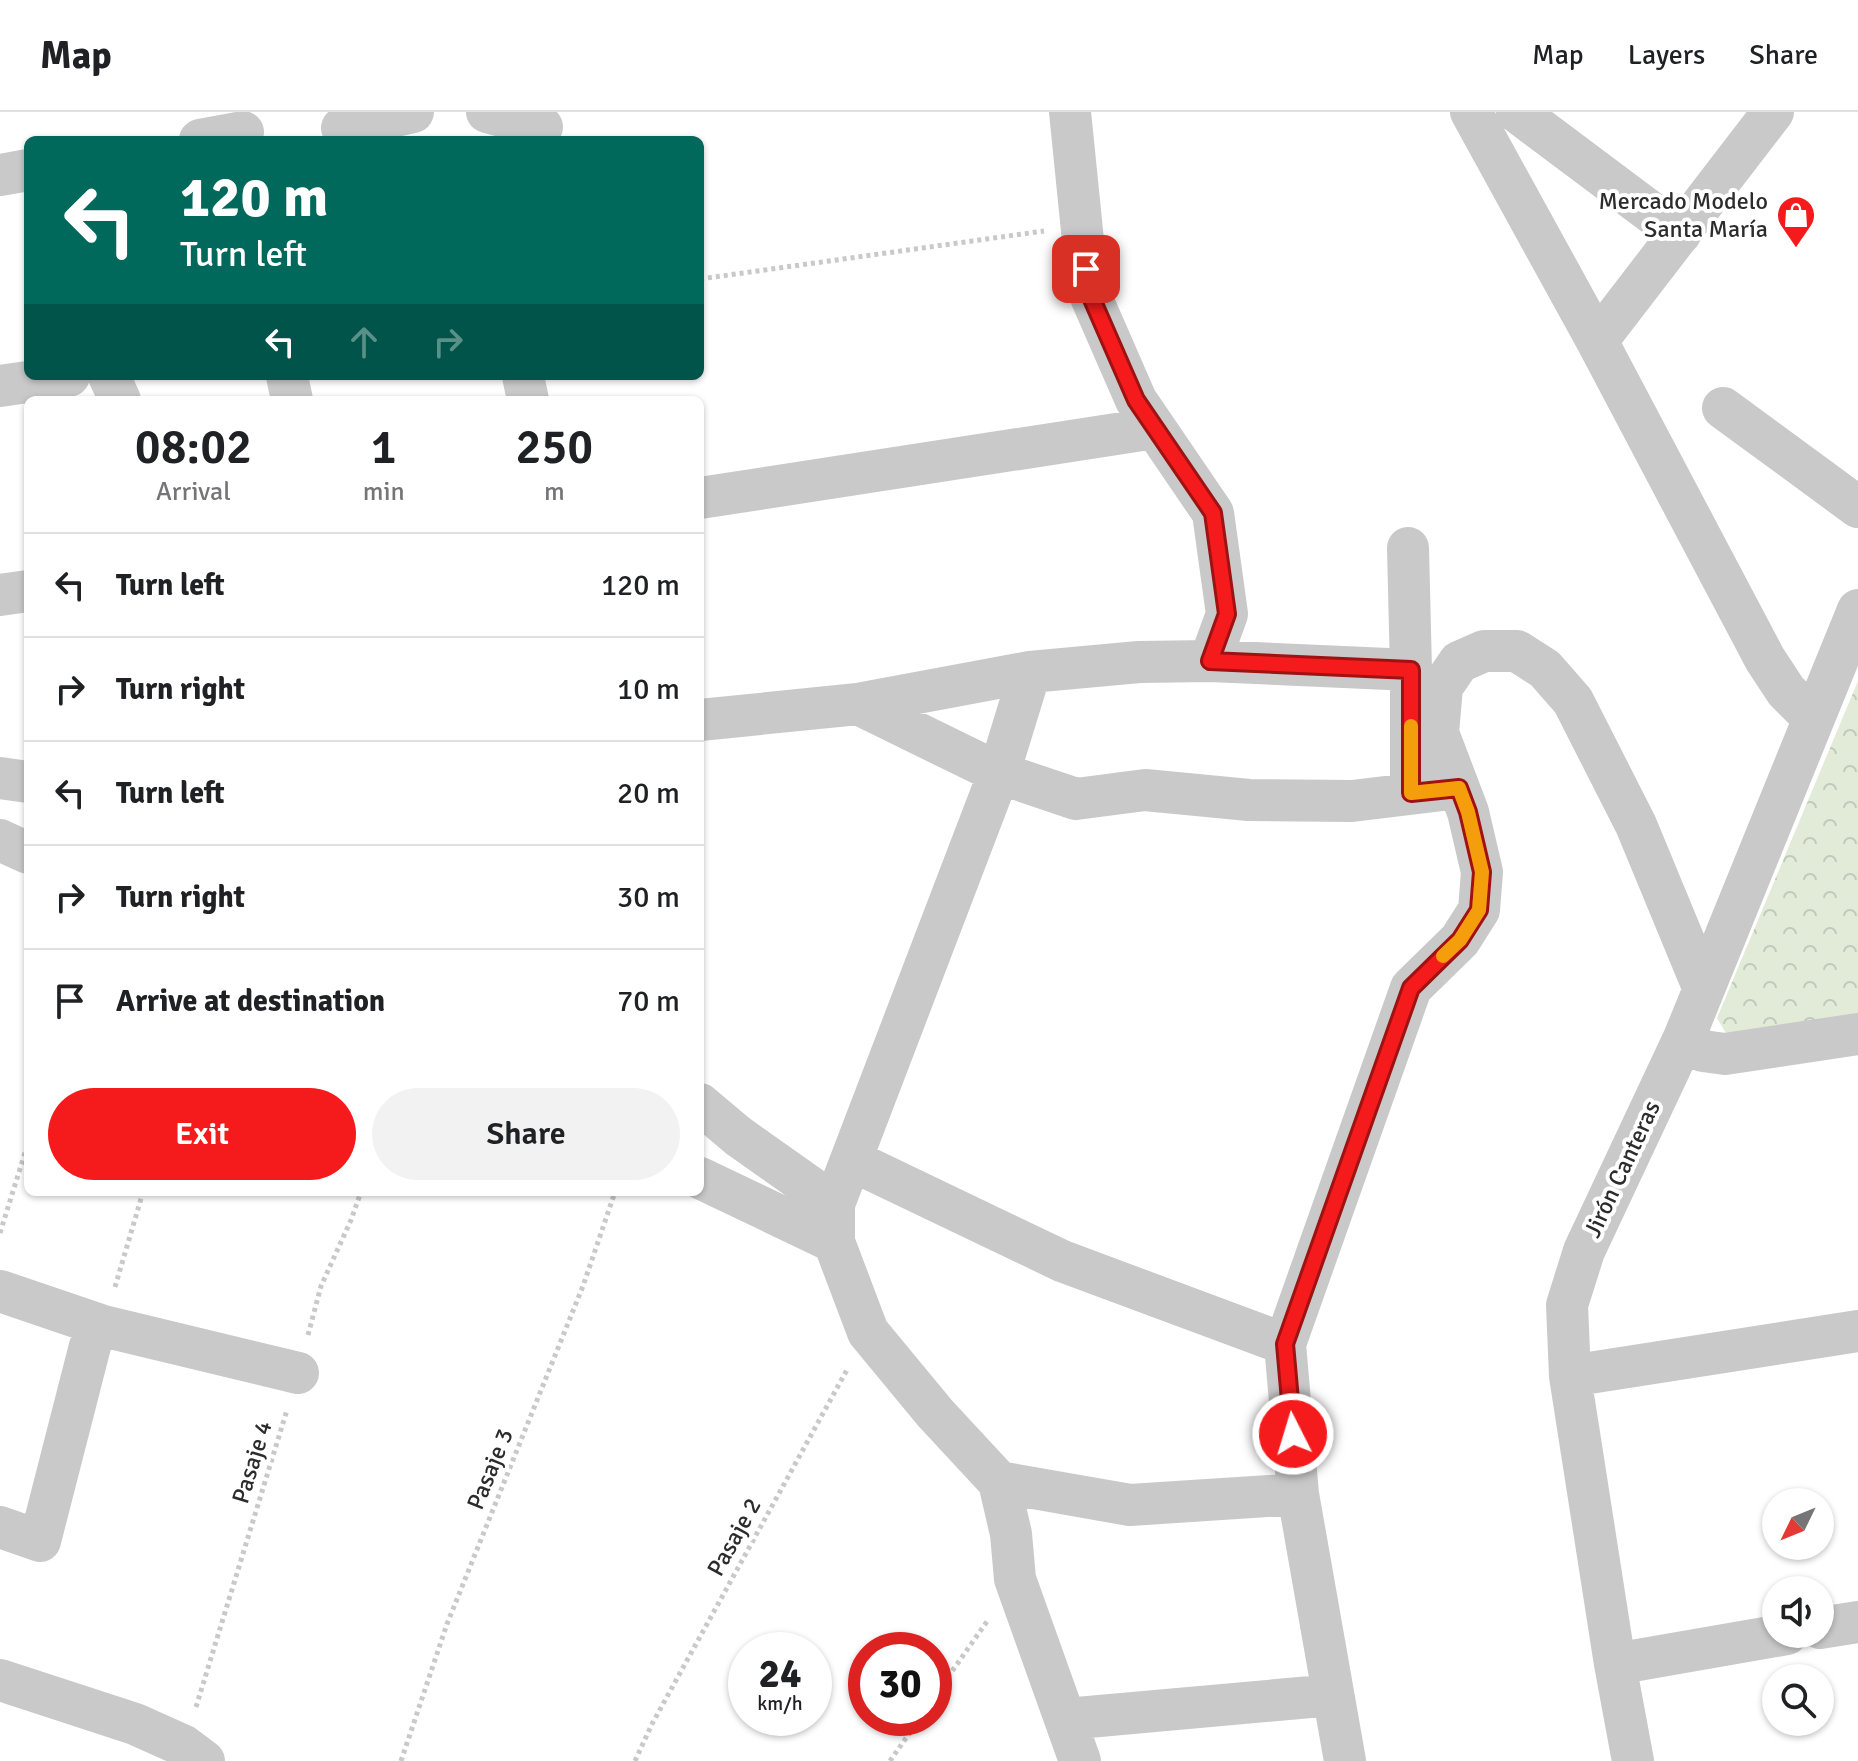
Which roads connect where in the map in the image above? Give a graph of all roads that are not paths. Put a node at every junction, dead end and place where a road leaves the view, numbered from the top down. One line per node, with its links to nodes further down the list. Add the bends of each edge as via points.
1 (413, 112): 9 (street)
2 (487, 112): 7 (street)
3 (1070, 112): 18 (street, via 1088,290 1136,400)
4 (1471, 112): 14 (street)
5 (1517, 112): 13 (street)
6 (1773, 112): 13 (street)
7 (542, 126)
8 (242, 128): 10 (street)
9 (342, 128)
10 (214, 136)
11 (24, 171): 12 (street)
12 (0, 175)
13 (1680, 234): 14 (street)
14 (1597, 341): 29 (street, via 1765,659)
15 (41, 380): 16 (street)
16 (0, 386)
17 (1723, 408): 20 (street)
18 (1155, 428): 19 (street); 25 (street, via 1213,513 1227,614)
19 (704, 497)
20 (1858, 507)
21 (1408, 548): 26 (street)
22 (24, 592): 23 (street)
23 (0, 595)
24 (1858, 610): 29 (street, Jirón Canteras)
25 (1210, 661): 26 (street); 27 (street)
26 (1411, 670): 35 (street)
27 (1030, 672): 28 (street); 31 (street)
28 (858, 704): 30 (street); 31 (street)
29 (1813, 718): 38 (street, Jirón Canteras)
30 (704, 720)
31 (999, 773): 35 (street, via 1076,799 1145,790 1249,800 1352,801); 42 (street)
32 (0, 778): 33 (street)
33 (24, 781)
34 (1459, 788): 35 (street); 38 (street, via 1438,733 1442,687 1459,662 1484,651 1517,651 1545,669 1573,701 1636,825); 48 (street, via 1482,872 1479,910 1460,940 1411,988)
35 (1411, 793)
36 (0, 840): 37 (street)
37 (24, 851)
38 (1703, 987): 40 (street, Jirón Canteras)
39 (1858, 1034): 40 (street, via 1725,1054 1703,1051)
40 (1684, 1038): 50 (street, Jirón Canteras, via 1584,1251 1567,1305)
41 (704, 1107): 44 (street)
42 (851, 1160): 44 (street); 48 (street, via 1062,1261)
43 (704, 1179): 44 (street)
44 (834, 1223): 51 (street, via 868,1332)
45 (0, 1291): 47 (street)
46 (1858, 1331): 50 (street)
47 (97, 1336): 49 (street); 53 (street, via 40,1541)
48 (1285, 1344): 52 (street)
49 (298, 1373)
50 (1570, 1376): 57 (street, Jirón Canteras)
51 (999, 1482): 52 (street, via 1130,1505); 60 (street, via 1015,1579)
52 (1298, 1494): 59 (street)
53 (0, 1527)
54 (1858, 1622): 55 (street)
55 (1834, 1626)
56 (1762, 1638): 57 (street)
57 (1615, 1664): 64 (street, Jirón Canteras)
58 (0, 1680): 61 (street, via 135,1724)
59 (1333, 1695): 60 (street); 63 (street)
60 (1066, 1719): 62 (street)
61 (194, 1753)
62 (1080, 1761)
63 (1345, 1761)
64 (1633, 1761)

